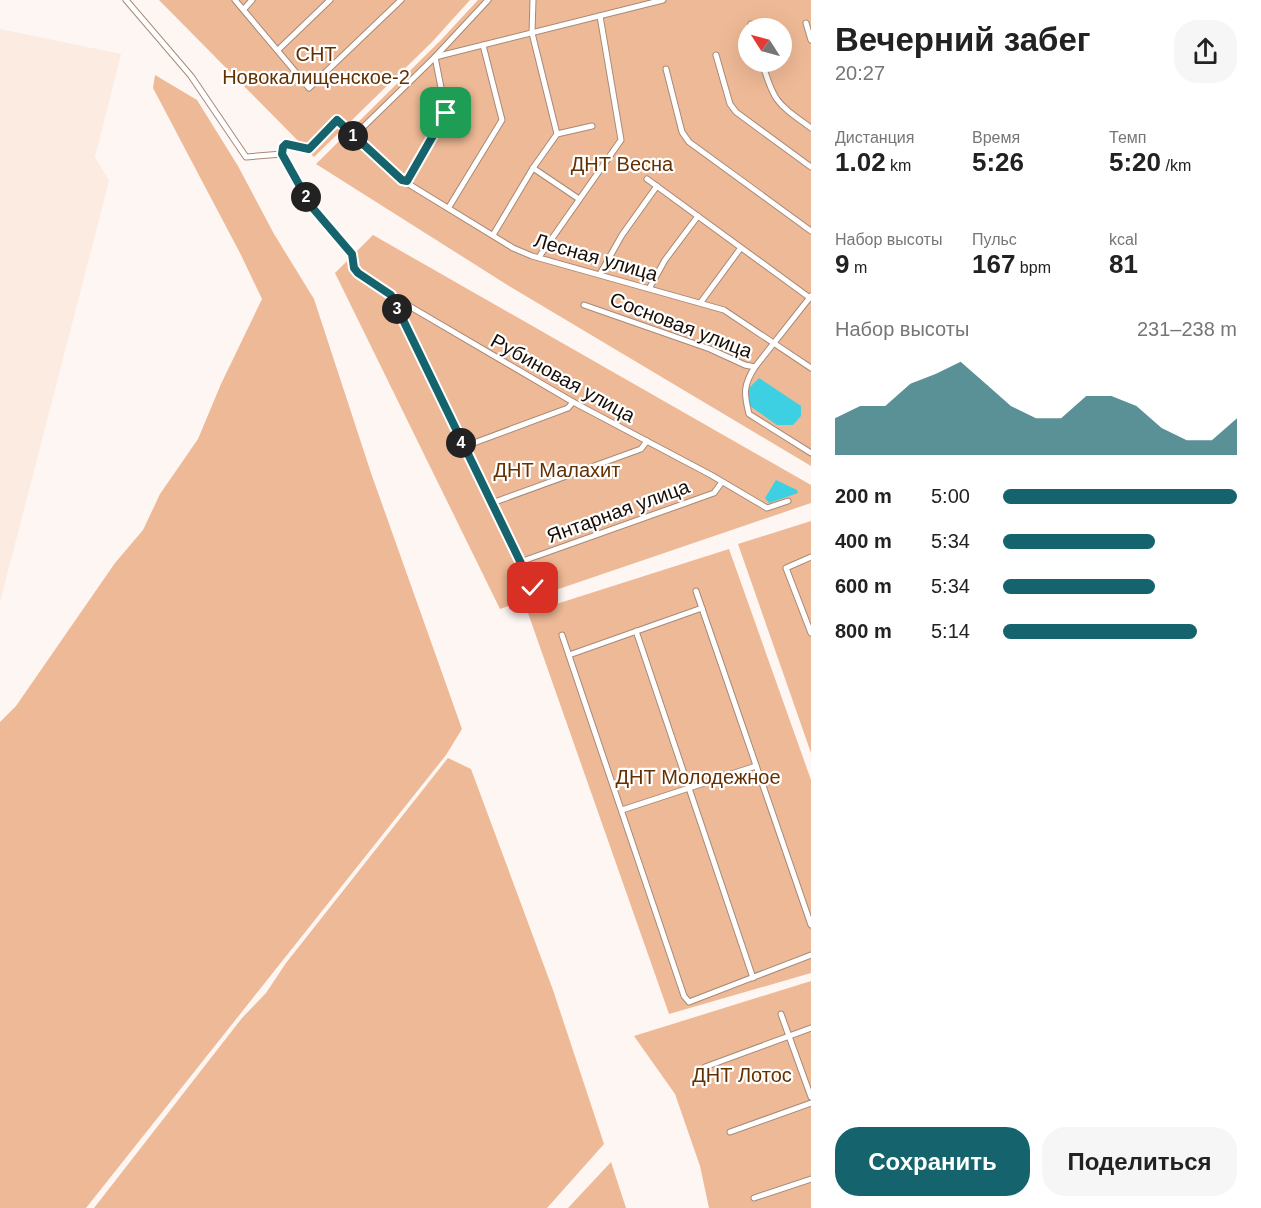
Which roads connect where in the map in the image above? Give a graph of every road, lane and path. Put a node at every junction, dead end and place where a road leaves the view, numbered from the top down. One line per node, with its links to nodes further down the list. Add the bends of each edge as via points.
1 (126, 0): 24 (street, via 191,76 246,157)
2 (235, 0): 9 (street)
3 (252, 0): 9 (street)
4 (330, 0): 15 (street)
5 (401, 0): 15 (street, via 309,88)
6 (488, 0): 17 (street)
7 (533, 0): 12 (street)
8 (663, 0): 10 (street)
9 (244, 9): 15 (street)
10 (600, 16): 12 (street); 30 (street, via 621,140)
11 (807, 22): 13 (street)
12 (532, 33): 14 (street); 22 (street)
13 (811, 40)
14 (483, 45): 17 (street); 31 (street, via 502,120)
15 (278, 50)
16 (716, 55): 25 (street, via 730,104 736,112)
17 (435, 57): 23 (street); 28 (street, via 446,113)
18 (666, 69): 33 (street, via 682,132 689,142)
19 (765, 72): 21 (street, via 780,105)
20 (592, 126): 22 (street)
21 (811, 128)
22 (557, 135): 26 (street)
23 (354, 136): 24 (street, Лесная улица, via 337,120 309,149 286,144); 28 (street, Лесная улица)
24 (282, 154): 39 (street, Рубиновая улица, via 311,206 352,254 354,268)
25 (811, 167)
26 (533, 168): 30 (street); 34 (street)
27 (647, 178): 29 (street)
28 (407, 181): 31 (street, Лесная улица)
29 (657, 186): 32 (street); 37 (street)
30 (579, 199): 36 (street)
31 (449, 207): 34 (street, Лесная улица)
32 (698, 216): 35 (street); 38 (street)
33 (811, 231)
34 (493, 235): 36 (street, Лесная улица, via 513,248)
35 (740, 249): 40 (street); 41 (street)
36 (539, 257): 37 (street, Лесная улица)
37 (600, 274): 38 (street, Лесная улица)
38 (650, 287): 41 (street, Лесная улица)
39 (391, 295): 46 (street, Рубиновая улица); 48 (street)
40 (810, 297): 43 (street)
41 (701, 302): 43 (street, Лесная улица, via 724,309)
42 (584, 305): 44 (street, Сосновая улица)
43 (776, 342): 44 (street); 45 (street, Лесная улица)
44 (755, 367): 49 (street, Сосновая улица, via 744,394 749,414)
45 (811, 368)
46 (573, 402): 47 (street, Рубиновая улица); 48 (street, via 568,408)
47 (647, 441): 50 (street, Рубиновая улица); 52 (street, via 641,449)
48 (463, 447): 52 (street)
49 (811, 453)
50 (722, 482): 51 (street, Рубиновая улица, via 767,508); 54 (street, Янтарная улица, via 714,493)
51 (788, 501)
52 (492, 503): 54 (street)
53 (811, 557): 58 (street, via 786,568)
54 (520, 562): 55 (street)
55 (533, 588)
56 (696, 591): 57 (street)
57 (702, 608): 59 (street); 62 (street)
58 (811, 630)
59 (636, 631): 61 (street); 63 (street)
60 (562, 635): 61 (street)
61 (569, 655): 64 (street)
62 (756, 766): 63 (street); 65 (street)
63 (687, 788): 64 (street); 67 (street)
64 (622, 810): 67 (street, via 684,996 689,1002)
65 (811, 925)
66 (811, 955): 67 (street)
67 (753, 978)
68 (781, 1014): 70 (street)
69 (811, 1028): 70 (street)
70 (788, 1036): 71 (street); 72 (street)
71 (705, 1066)
72 (811, 1097)
73 (811, 1103): 74 (street)
74 (730, 1132)
75 (811, 1179): 76 (street)
76 (754, 1198)

